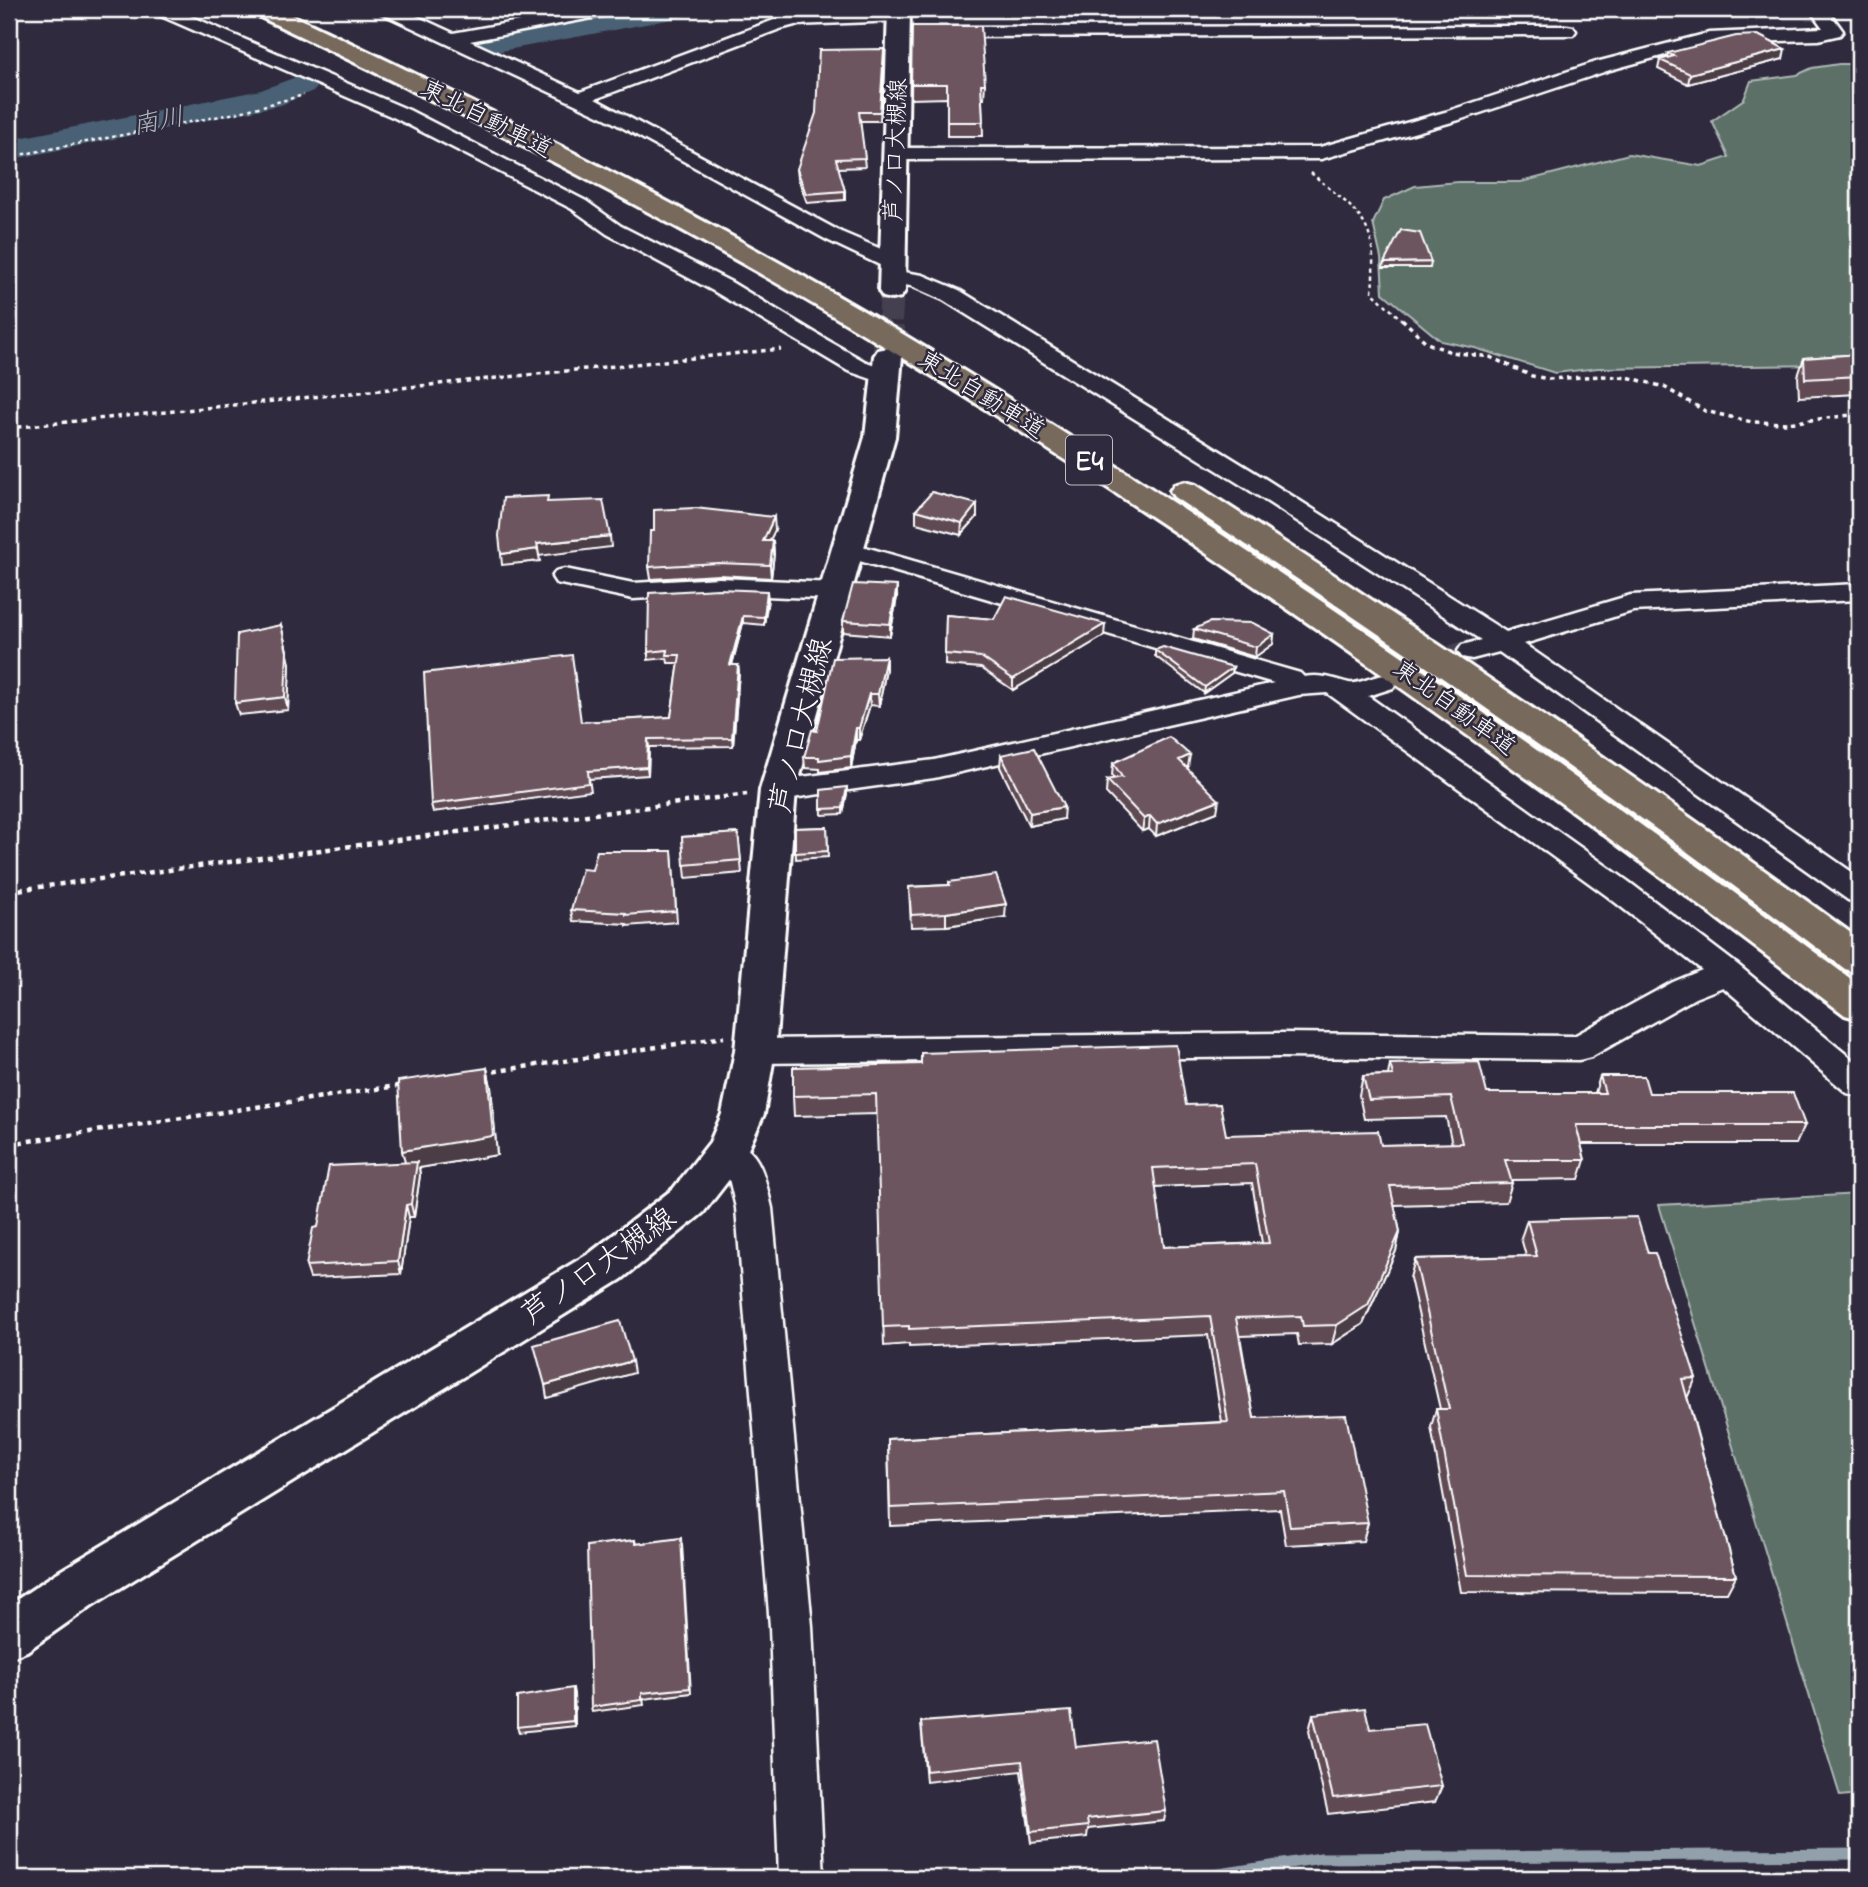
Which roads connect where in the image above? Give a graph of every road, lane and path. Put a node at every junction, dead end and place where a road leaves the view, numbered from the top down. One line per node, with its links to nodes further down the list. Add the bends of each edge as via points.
1 (160, 9): 12 (street)
2 (262, 9): 36 (highway, 東北自動車道 / E4, via 443,96 697,228 1035,426 1424,684)
3 (302, 9): 34 (highway, 東北自動車道 / E4, via 538,121 836,279 972,358 1156,472 1467,679)
4 (387, 9): 10 (street)
5 (613, 9): 10 (street)
6 (1554, 9): 9 (street)
7 (1818, 9): 11 (street, via 1834,31 1716,37)
8 (907, 24): 9 (street); 13 (street, via 795,20); 14 (main road, 芦ノ口大槻線)
9 (1567, 32): 11 (street)
10 (450, 39): 13 (street)
11 (1591, 70): 15 (street, via 1363,142)
12 (336, 84): 16 (path, via 236,113); 18 (street, via 579,205 614,230 723,287)
13 (578, 99): 17 (street, via 834,236)
14 (895, 154): 15 (street); 17 (main road, 芦ノ口大槻線)
15 (1300, 154): 20 (path, via 1308,170 1348,201 1366,222 1374,240 1372,292 1435,347 1490,357 1540,378 1631,377 1664,387 1704,411 1731,419 1787,423)
16 (9, 157)
17 (892, 276): 26 (street, via 931,286 995,320)
18 (819, 345): 19 (street, via 856,366); 21 (path)
19 (887, 366): 22 (main road, 芦ノ口大槻線, via 880,437)
20 (1859, 414)
21 (9, 428)
22 (848, 550): 24 (main road, 芦ノ口大槻線); 29 (street, via 1277,675)
23 (565, 577): 24 (street, via 633,591 719,586)
24 (835, 591): 31 (main road, 芦ノ口大槻線)
25 (1859, 592): 26 (street, via 1644,601)
26 (1502, 641): 27 (street); 33 (street)
27 (1472, 651)
28 (1383, 682): 30 (street)
29 (1299, 686): 30 (street, via 1318,683); 31 (street, via 934,769)
30 (1348, 693): 35 (street)
31 (778, 790): 32 (path); 37 (main road, 芦ノ口大槻線)
32 (9, 891)
33 (1859, 892)
34 (1859, 959)
35 (1727, 973): 37 (street, via 1684,990 1579,1048); 40 (street)
36 (1859, 1005)
37 (755, 1042): 38 (path); 42 (main road, 芦ノ口大槻線, via 743,1114)
38 (479, 1073)
39 (410, 1084): 41 (path)
40 (1859, 1084)
41 (9, 1144)
42 (726, 1151): 43 (main road, 芦ノ口大槻線, via 688,1201 596,1273 73,1590); 44 (street, via 742,1162 754,1208 793,1637)
43 (9, 1634)
44 (802, 1878)

